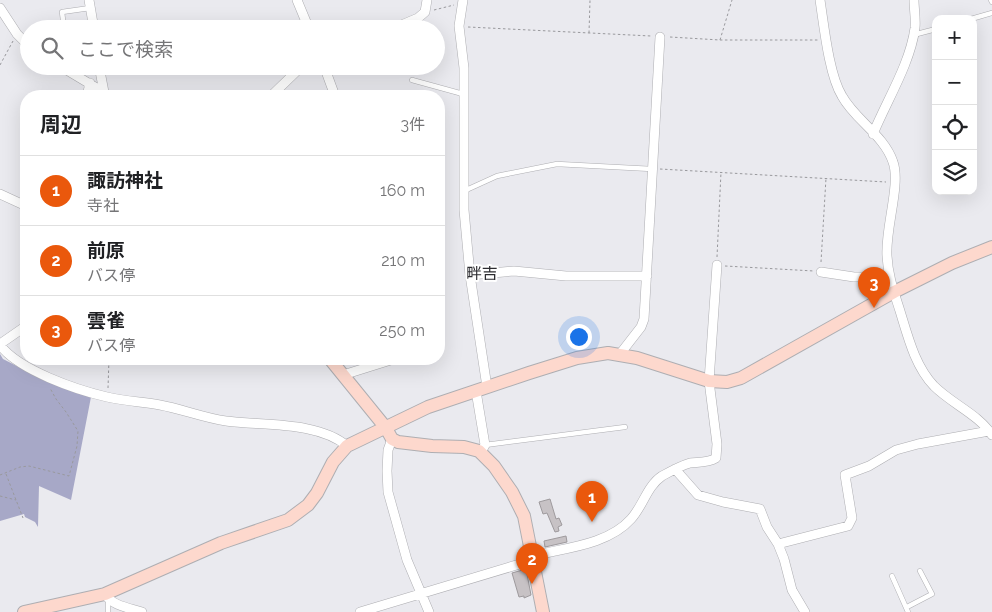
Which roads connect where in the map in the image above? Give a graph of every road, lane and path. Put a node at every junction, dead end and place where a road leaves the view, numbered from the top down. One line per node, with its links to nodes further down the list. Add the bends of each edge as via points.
1 (298, 0): 15 (street)
2 (427, 0): 10 (street)
3 (590, 0): 20 (path)
4 (732, 0): 24 (path)
5 (820, 0): 25 (street)
6 (914, 0): 21 (street)
7 (463, 1): 10 (path); 17 (street)
8 (90, 4): 13 (lane, via 62,12); 14 (street)
9 (0, 8): 19 (street)
10 (425, 12): 16 (street)
11 (992, 13): 12 (lane)
12 (977, 17)
13 (63, 20)
14 (93, 20)
15 (306, 20)
16 (413, 20)
17 (459, 26): 20 (path); 38 (street)
18 (932, 30): 21 (lane)
19 (20, 33)
20 (589, 34): 22 (path)
21 (913, 35): 39 (street, via 898,81)
22 (660, 37): 24 (path); 40 (street)
23 (20, 39): 26 (path)
24 (720, 40): 25 (path)
25 (826, 40): 39 (street, via 841,96)
26 (0, 65)
27 (76, 75): 32 (street)
28 (102, 75): 35 (street)
29 (293, 75): 36 (street)
30 (327, 75): 37 (street)
31 (412, 80): 38 (lane)
32 (90, 83): 33 (street); 34 (street)
33 (88, 90)
34 (101, 90)
35 (106, 90)
36 (277, 90)
37 (333, 90)
38 (464, 94): 44 (street)
39 (874, 134): 43 (street, via 893,161)
40 (653, 169): 41 (path); 44 (lane, via 556,164 497,176); 51 (street)
41 (720, 172): 42 (path); 48 (path)
42 (826, 178): 43 (path); 49 (path)
43 (894, 182): 52 (street, via 887,253)
44 (463, 191): 50 (street)
45 (0, 194): 46 (street)
46 (20, 203)
47 (992, 247): 53 (street)
48 (717, 265): 49 (path); 64 (street)
49 (821, 272): 52 (street)
50 (470, 275): 51 (street, via 514,272); 65 (street)
51 (647, 276): 56 (street, via 644,319)
52 (889, 278): 53 (street)
53 (894, 292): 64 (street, via 750,374 727,382); 68 (street, via 917,362 925,376)
54 (20, 330): 55 (street)
55 (0, 344): 57 (street, via 11,358)
56 (620, 354): 64 (street); 65 (street, via 577,358)
57 (20, 363)
58 (24, 365): 63 (street)
59 (110, 365): 66 (path)
60 (335, 365): 62 (street)
61 (375, 365): 62 (street)
62 (343, 375): 69 (street)
63 (50, 377): 66 (street); 73 (path, via 52,393 78,432 69,476 30,466)
64 (709, 381): 72 (street, via 716,458)
65 (482, 389): 69 (street, via 412,414); 71 (street)
66 (108, 397): 70 (street, via 161,405 226,421 310,430)
67 (625, 427): 71 (lane)
68 (991, 433): 78 (street, via 896,450 845,475 852,518 848,526)
69 (389, 434): 70 (street); 71 (street, via 404,444); 82 (street, via 388,492 407,560)
70 (347, 446): 83 (street, via 333,462 308,505 288,520 221,543)
71 (483, 449): 79 (street, via 521,511)
72 (675, 469): 78 (street, via 698,494 760,509); 79 (street, via 660,477 622,527 591,542)
73 (5, 473): 74 (path); 76 (path)
74 (0, 476)
75 (0, 496): 76 (path)
76 (17, 500): 77 (path)
77 (23, 518)
78 (778, 544): 91 (street, via 792,590)
79 (533, 558): 82 (street); 90 (street)
80 (920, 571): 84 (lane, via 932,594)
81 (892, 576): 84 (lane)
82 (422, 593): 88 (street); 89 (street)
83 (107, 597): 85 (street); 86 (lane); 87 (street, via 121,606)
84 (908, 610)
85 (24, 612)
86 (108, 612)
87 (142, 612)
88 (360, 612)
89 (429, 612)
90 (543, 612)
91 (805, 612)

